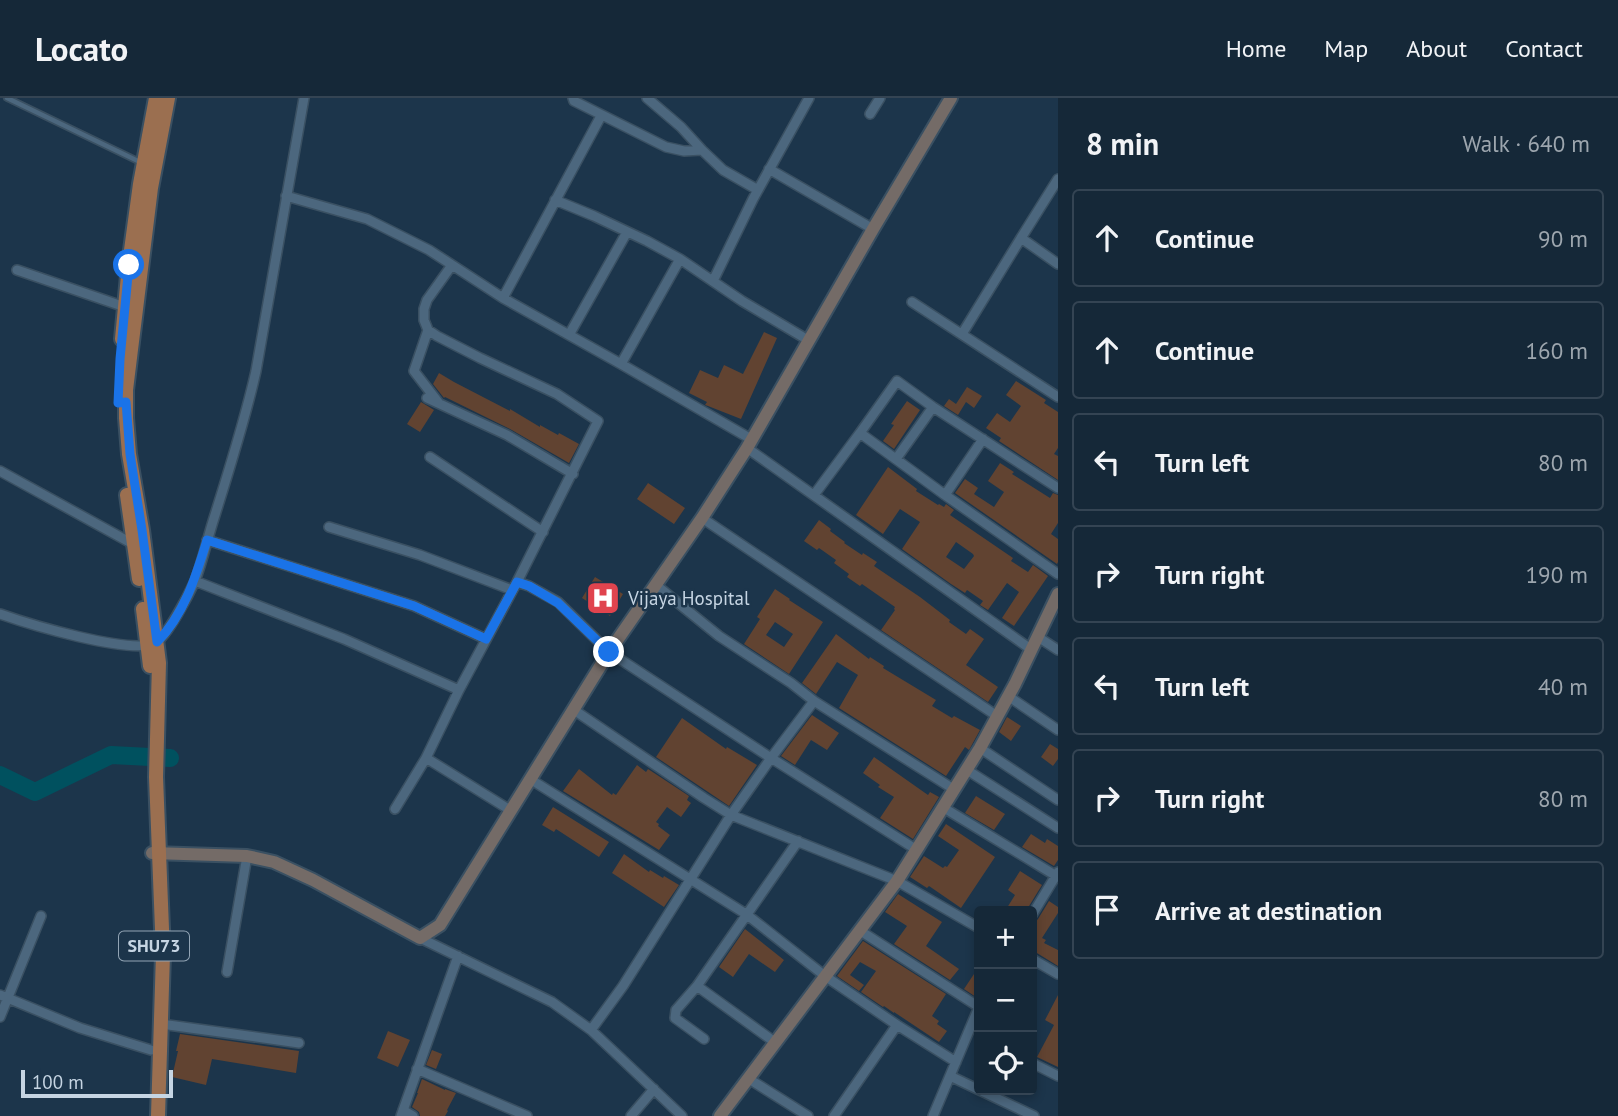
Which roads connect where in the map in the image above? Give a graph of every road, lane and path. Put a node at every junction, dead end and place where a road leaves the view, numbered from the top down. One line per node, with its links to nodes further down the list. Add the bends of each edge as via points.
1 (7, 98): 13 (lane)
2 (156, 98): 13 (main road, SHU73)
3 (168, 98): 37 (main road, SHU73)
4 (304, 98): 17 (street)
5 (573, 98): 11 (street)
6 (647, 98): 12 (street)
7 (809, 98): 14 (street)
8 (880, 98): 10 (street)
9 (951, 98): 19 (street)
10 (870, 114)
11 (601, 116): 12 (street, via 666,147); 18 (street)
12 (702, 150): 16 (street, via 723,170)
13 (144, 164): 29 (main road, SHU73)
14 (769, 169): 16 (street); 19 (street)
15 (1058, 179): 21 (street)
16 (758, 190): 26 (street)
17 (286, 196): 24 (street, via 367,219); 53 (street, via 256,371)
18 (555, 200): 20 (street); 27 (street)
19 (873, 229): 33 (street)
20 (628, 232): 22 (street); 32 (street)
21 (1021, 238): 23 (street); 31 (street)
22 (680, 260): 26 (street); 34 (street)
23 (1058, 264)
24 (452, 265): 27 (street); 30 (street, via 427,300 424,320)
25 (17, 270): 29 (street)
26 (713, 281): 33 (street)
27 (503, 298): 32 (street)
28 (912, 302): 31 (street)
29 (125, 307): 37 (main road, SHU73)
30 (428, 330): 38 (street, via 414,371); 46 (street, via 596,418 597,425)
31 (962, 334): 35 (street)
32 (569, 335): 34 (street)
33 (808, 340): 42 (street)
34 (621, 364): 42 (street)
35 (1058, 397)
36 (427, 398): 38 (street)
37 (122, 403): 54 (main road, SHU73, via 119,442); 63 (main road, SHU73, via 142,530)
38 (439, 404): 46 (street, via 507,435)
39 (933, 407): 40 (street, via 897,381); 41 (street); 44 (street)
40 (860, 433): 44 (street); 48 (street)
41 (983, 439): 47 (street); 49 (street)
42 (749, 444): 48 (street); 50 (street)
43 (430, 457): 52 (street)
44 (896, 459): 49 (street)
45 (0, 471): 54 (street)
46 (573, 474): 52 (street)
47 (1058, 488)
48 (814, 495): 64 (street)
49 (944, 495): 55 (street)
50 (702, 518): 57 (street); 71 (street)
51 (329, 527): 58 (street)
52 (543, 532): 58 (street)
53 (207, 540): 56 (street); 62 (street, via 414,606)
54 (133, 544): 63 (main road, SHU73)
55 (1058, 574)
56 (195, 581): 63 (street, via 167,632); 67 (street)
57 (656, 585): 66 (street); 69 (street, via 719,636)
58 (515, 586): 62 (street); 66 (street, via 529,586 558,603)
59 (1058, 594): 61 (street)
60 (0, 614): 63 (street, via 125,645)
61 (1038, 637): 64 (street); 65 (street)
62 (486, 639): 67 (street)
63 (152, 644): 87 (main road, SHU73, via 159,663 152,749)
64 (1032, 650): 68 (street)
65 (1058, 650)
66 (609, 652): 70 (street); 75 (street)
67 (459, 690): 74 (street)
68 (1008, 696): 71 (street); 72 (street)
69 (814, 701): 75 (street); 78 (street)
70 (574, 710): 77 (street); 83 (street)
71 (997, 716): 73 (street)
72 (1058, 730)
73 (981, 748): 76 (street); 79 (street)
74 (426, 758): 81 (street); 82 (street)
75 (771, 758): 83 (street); 86 (street)
76 (967, 770): 78 (street); 84 (street)
77 (530, 779): 82 (street); 90 (street)
78 (956, 789): 80 (street)
79 (1058, 800)
80 (944, 808): 86 (street); 89 (street)
81 (395, 809)
82 (510, 810): 97 (street, via 440,925)
83 (732, 815): 85 (street); 90 (street)
84 (1058, 828)
85 (798, 841): 91 (street); 93 (street)
86 (917, 850): 91 (street)
87 (156, 853): 88 (street); 106 (main road, SHU73, via 163,954); 114 (main road, SHU73)
88 (247, 856): 97 (street, via 274,862 313,880); 100 (street)
89 (1057, 875): 92 (street)
90 (691, 880): 93 (street); 108 (street)
91 (897, 881): 95 (street); 96 (street)
92 (1037, 907)
93 (746, 914): 102 (street); 103 (street)
94 (41, 916): 104 (street)
95 (974, 926)
96 (859, 930): 102 (street); 109 (street, via 979,1007)
97 (420, 938): 98 (street)
98 (458, 956): 108 (street, via 552,1002); 117 (street)
99 (1037, 962): 101 (street)
100 (227, 972)
101 (1058, 974)
102 (825, 976): 107 (street); 113 (street)
103 (697, 986): 111 (street, via 674,1014); 113 (street)
104 (4, 997): 105 (street); 114 (street)
105 (0, 1017)
106 (161, 1024): 112 (street); 124 (main road, SHU73)
107 (898, 1025): 115 (street); 131 (street)
108 (591, 1030): 121 (street)
109 (969, 1031): 110 (street); 115 (street)
110 (974, 1034)
111 (704, 1039)
112 (299, 1043)
113 (776, 1044): 120 (street)
114 (151, 1050): 123 (main road, SHU73)
115 (956, 1062): 118 (street)
116 (1037, 1066): 119 (street)
117 (417, 1069): 122 (street); 126 (street)
118 (950, 1076): 132 (street); 133 (street)
119 (1058, 1076)
120 (749, 1079): 129 (street); 130 (street)
121 (654, 1089): 127 (street); 128 (street)
122 (402, 1113): 125 (street)
123 (149, 1116)
124 (158, 1116)
125 (413, 1116)
126 (527, 1116)
127 (631, 1116)
128 (682, 1116)
129 (720, 1116)
130 (808, 1116)
131 (834, 1116)
132 (933, 1116)
133 (1034, 1116)

